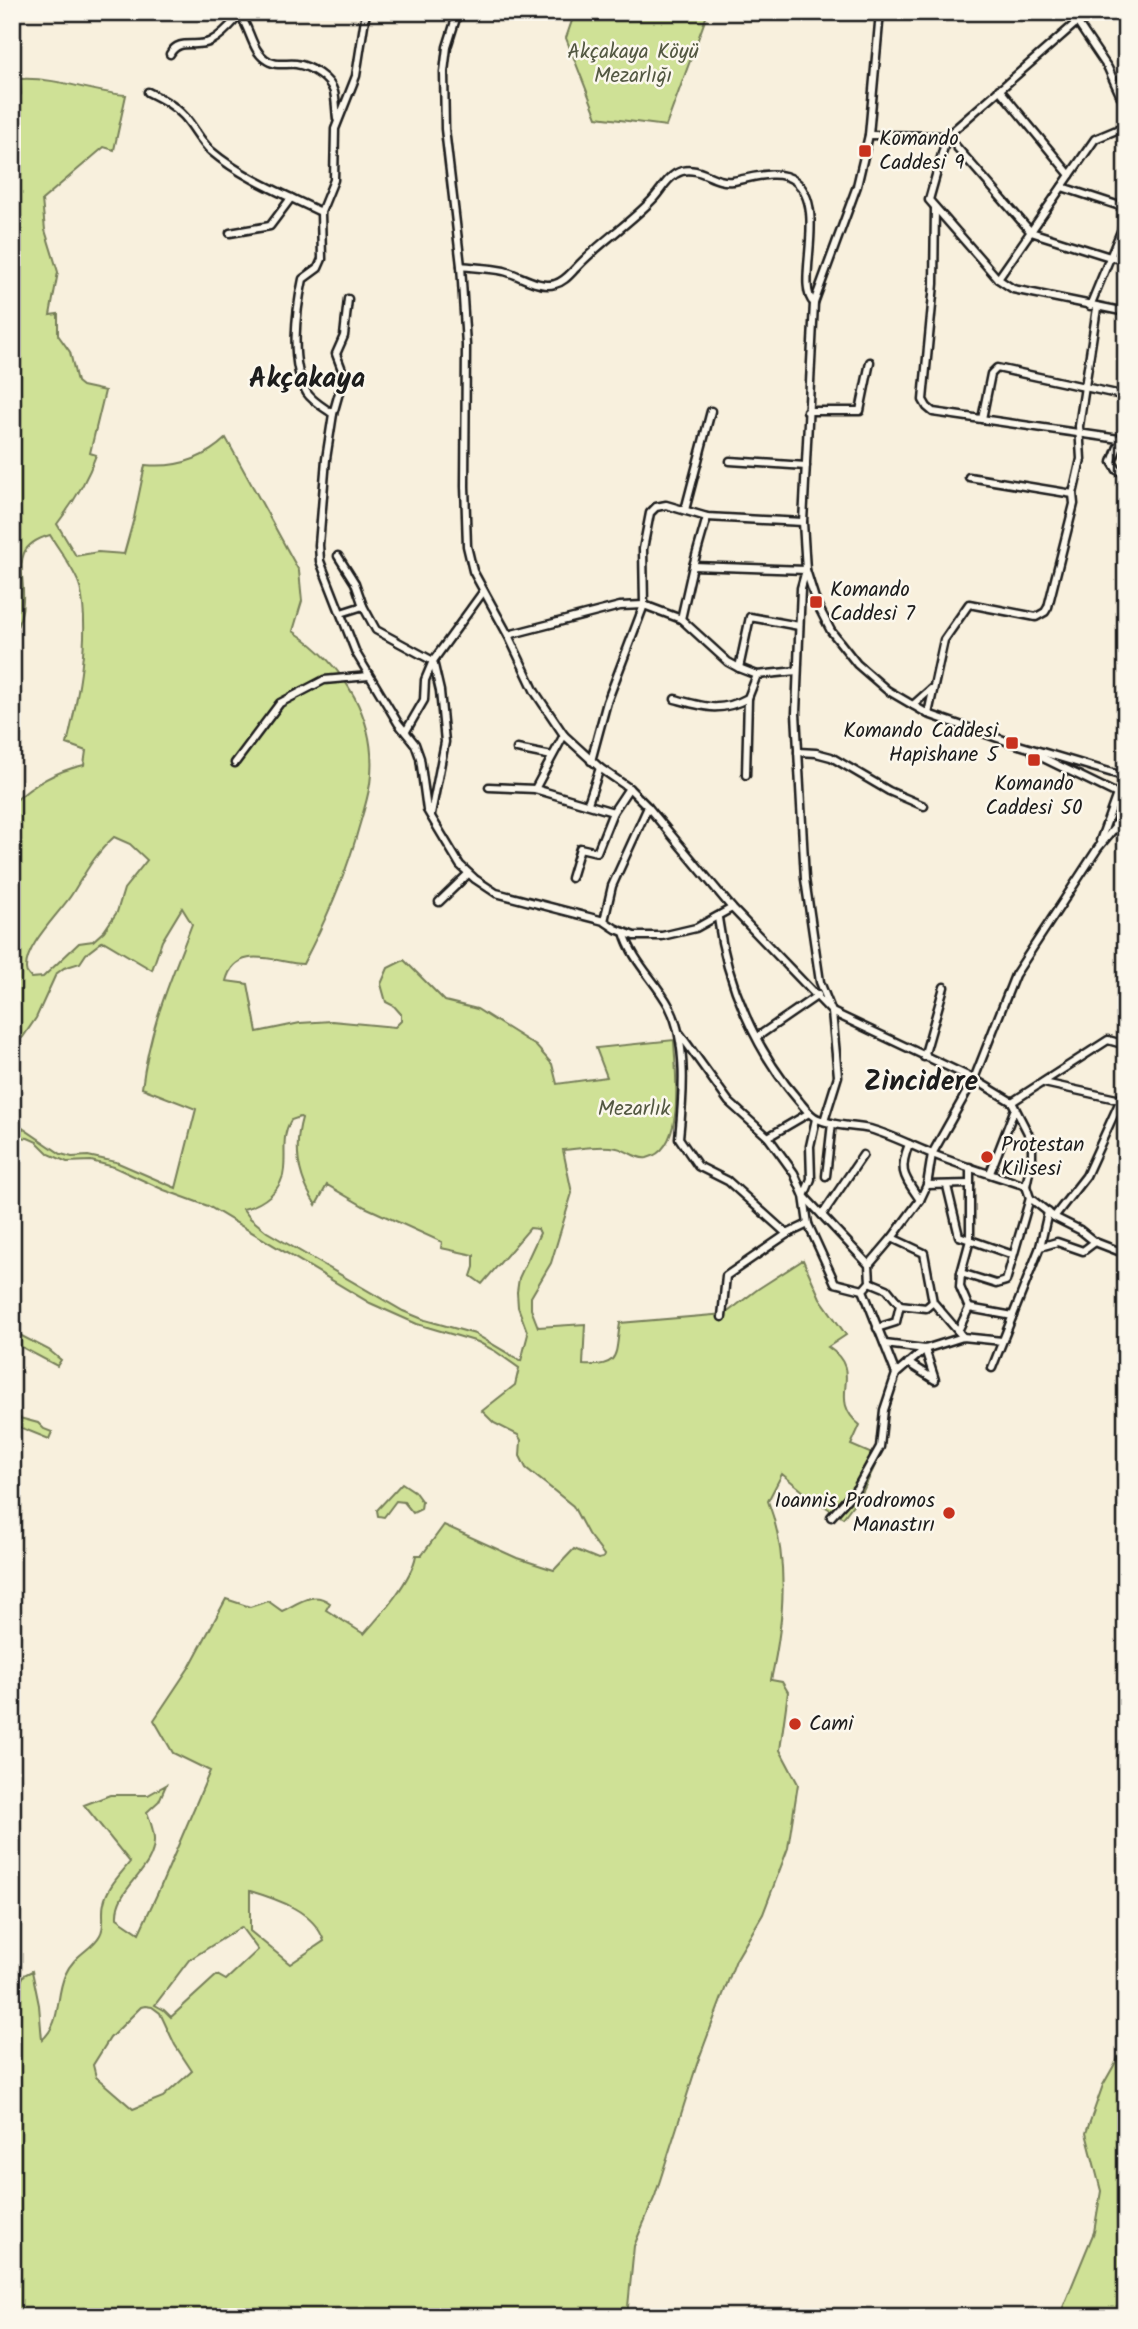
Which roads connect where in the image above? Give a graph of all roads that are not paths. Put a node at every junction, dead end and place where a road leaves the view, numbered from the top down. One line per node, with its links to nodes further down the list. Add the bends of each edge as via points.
1 (366, 12): 12 (street, via 358,67)
2 (458, 12): 29 (street, via 444,72 445,130)
3 (880, 12): 16 (street)
4 (1075, 12): 7 (street)
5 (1095, 12): 7 (street)
6 (243, 15): 8 (street, via 212,41 180,44); 9 (street, via 264,59 310,68)
7 (1077, 22): 10 (street); 13 (street, via 1108,68)
8 (170, 54)
9 (333, 89): 12 (street); 14 (street)
10 (999, 89): 17 (street); 18 (street)
11 (148, 92): 20 (street, via 176,109 224,162)
12 (348, 93): 14 (street)
13 (1126, 108)
14 (337, 121): 23 (street, via 334,180)
15 (1126, 126): 18 (street, via 1095,139)
16 (869, 135): 17 (street); 32 (street, via 857,186)
17 (947, 136): 21 (street, via 929,200); 25 (street)
18 (1070, 175): 19 (street)
19 (1062, 187): 22 (street); 25 (street)
20 (291, 198): 23 (street); 26 (street, via 270,226)
21 (936, 208): 30 (street); 41 (street, via 923,400 933,412)
22 (1126, 208)
23 (321, 212): 40 (street, via 322,259 303,279 297,303 296,364 308,395)
24 (1126, 219): 27 (street)
25 (1031, 232): 27 (street); 30 (street)
26 (230, 233)
27 (1110, 257): 28 (street); 33 (street)
28 (1126, 258)
29 (461, 266): 32 (street, via 557,284 679,172 696,171 727,182 778,175 796,181 808,201 808,293); 55 (street, via 467,546)
30 (998, 279): 33 (street, via 1013,289)
31 (348, 299): 40 (street, via 344,337 336,354 344,375)
32 (814, 303): 39 (street)
33 (1093, 307): 34 (street); 36 (street)
34 (1126, 312)
35 (870, 362): 39 (street, via 860,411)
36 (1086, 389): 37 (street); 41 (street, via 997,368 991,374); 42 (street)
37 (1126, 396)
38 (711, 411): 49 (street)
39 (807, 411): 45 (street)
40 (333, 414): 58 (street, via 318,555)
41 (982, 419): 42 (street)
42 (1080, 432): 43 (street); 48 (street, via 1081,459)
43 (1123, 439): 46 (street, via 1112,462 1116,470)
44 (730, 461): 45 (street)
45 (806, 466): 51 (street)
46 (1126, 473)
47 (969, 477): 48 (street)
48 (1073, 494): 67 (street, via 1045,612 1036,617 969,604 944,640)
49 (685, 510): 50 (street); 56 (street, via 666,505 650,513 643,549)
50 (708, 517): 51 (street); 53 (street)
51 (803, 522): 54 (street)
52 (338, 556): 57 (street)
53 (693, 566): 54 (street); 59 (street)
54 (806, 570): 60 (street); 70 (street, via 831,631 858,664 887,690)
55 (483, 592): 61 (street); 62 (street)
56 (644, 605): 59 (street); 61 (street, via 620,606); 78 (street, via 607,702)
57 (363, 606): 58 (street); 62 (street, via 376,630)
58 (341, 613): 66 (street)
59 (681, 619): 63 (street)
60 (799, 626): 63 (street, via 750,617); 64 (street)
61 (509, 635): 73 (street, via 535,692)
62 (433, 661): 72 (street, via 425,680 424,700); 92 (street, via 445,742)
63 (739, 668): 65 (street)
64 (797, 671): 65 (street); 76 (street)
65 (757, 676): 68 (street)
66 (369, 677): 72 (street); 79 (street, via 324,680 280,703)
67 (932, 687): 70 (street); 71 (street)
68 (748, 698): 69 (street, via 719,709); 81 (street)
69 (675, 699)
70 (913, 705): 71 (street)
71 (928, 714): 74 (street)
72 (406, 731): 92 (street, via 418,751)
73 (564, 735): 77 (street); 78 (street)
74 (1012, 743): 82 (street); 86 (street)
75 (517, 749): 77 (street)
76 (798, 752): 88 (street, via 831,757); 105 (street, via 805,878 821,982)
77 (552, 756): 85 (street)
78 (591, 761): 80 (street)
79 (235, 763)
80 (600, 768): 84 (street); 87 (street)
81 (746, 775)
82 (1126, 777)
83 (489, 787): 85 (street)
84 (629, 788): 89 (street); 90 (street)
85 (535, 789): 87 (street)
86 (1123, 791): 95 (street)
87 (588, 803): 90 (street)
88 (924, 806)
89 (648, 807): 99 (street); 101 (street, via 612,886)
90 (613, 812): 97 (street, via 597,852 580,848)
91 (1126, 814): 93 (street)
92 (430, 816): 96 (street)
93 (1115, 825): 94 (street); 95 (street)
94 (1126, 838)
95 (1098, 848): 110 (street, via 1014,975)
96 (468, 874): 98 (street); 101 (street, via 502,895)
97 (571, 878)
98 (439, 902)
99 (732, 908): 100 (street); 104 (street)
100 (718, 918): 102 (street, via 662,936); 107 (street, via 738,995)
101 (604, 921): 102 (street)
102 (624, 933): 106 (street, via 628,947 669,1006)
103 (944, 988): 109 (street)
104 (818, 995): 105 (street); 107 (street)
105 (832, 1012): 109 (street); 117 (street, via 838,1076)
106 (680, 1034): 118 (street, via 729,1102); 135 (street, via 679,1139 698,1166 728,1181)
107 (757, 1037): 116 (street, via 785,1085)
108 (1126, 1045): 111 (street, via 1108,1040)
109 (924, 1057): 110 (street)
110 (974, 1079): 114 (street); 120 (street)
111 (1044, 1083): 113 (street); 114 (street)
112 (1126, 1088): 113 (street)
113 (1121, 1100): 132 (street, via 1086,1176)
114 (1012, 1102): 115 (street)
115 (1014, 1111): 123 (street); 128 (street, via 1032,1141)
116 (809, 1113): 117 (street); 118 (street)
117 (824, 1121): 119 (street, via 870,1129); 124 (street); 129 (street, via 810,1146 811,1179)
118 (768, 1137): 129 (street)
119 (909, 1144): 120 (street); 131 (street, via 902,1161 905,1177)
120 (932, 1154): 122 (street); 126 (street)
121 (863, 1155): 133 (street)
122 (970, 1167): 123 (street); 125 (street)
123 (990, 1173): 128 (street)
124 (826, 1176)
125 (970, 1184): 127 (street); 137 (street)
126 (927, 1185): 127 (street); 131 (street)
127 (947, 1186): 137 (street, via 959,1236)
128 (1026, 1186): 130 (street)
129 (804, 1196): 133 (street); 134 (street)
130 (1030, 1198): 132 (street); 141 (street)
131 (920, 1200): 136 (street)
132 (1051, 1214): 138 (street); 139 (street)
133 (822, 1215): 142 (street)
134 (808, 1224): 135 (street); 145 (street, via 835,1283)
135 (787, 1234): 150 (street, via 726,1276)
136 (892, 1238): 142 (street); 146 (street, via 924,1253)
137 (970, 1240): 141 (street); 143 (street)
138 (1095, 1242): 139 (street, via 1083,1251 1056,1242); 140 (street)
139 (1040, 1247): 149 (street)
140 (1126, 1254)
141 (1013, 1255): 143 (street, via 1006,1281 996,1284)
142 (869, 1265): 144 (street)
143 (961, 1273): 148 (street, via 960,1287)
144 (870, 1282): 145 (street); 147 (street, via 887,1289)
145 (863, 1290): 151 (street)
146 (933, 1302): 147 (street, via 926,1308); 152 (street)
147 (900, 1305): 151 (street, via 896,1322)
148 (970, 1308): 149 (street); 152 (street)
149 (1013, 1316): 154 (street)
150 (722, 1317)
151 (877, 1328): 155 (street)
152 (958, 1331): 153 (street)
153 (963, 1337): 154 (street); 156 (street)
154 (1002, 1341): 158 (street)
155 (885, 1344): 156 (street); 159 (street)
156 (925, 1349): 157 (street); 157 (street, via 935,1380)
157 (908, 1363): 159 (street)
158 (992, 1368)
159 (896, 1374): 160 (street, via 884,1410 880,1447 858,1488)
160 (831, 1517)

